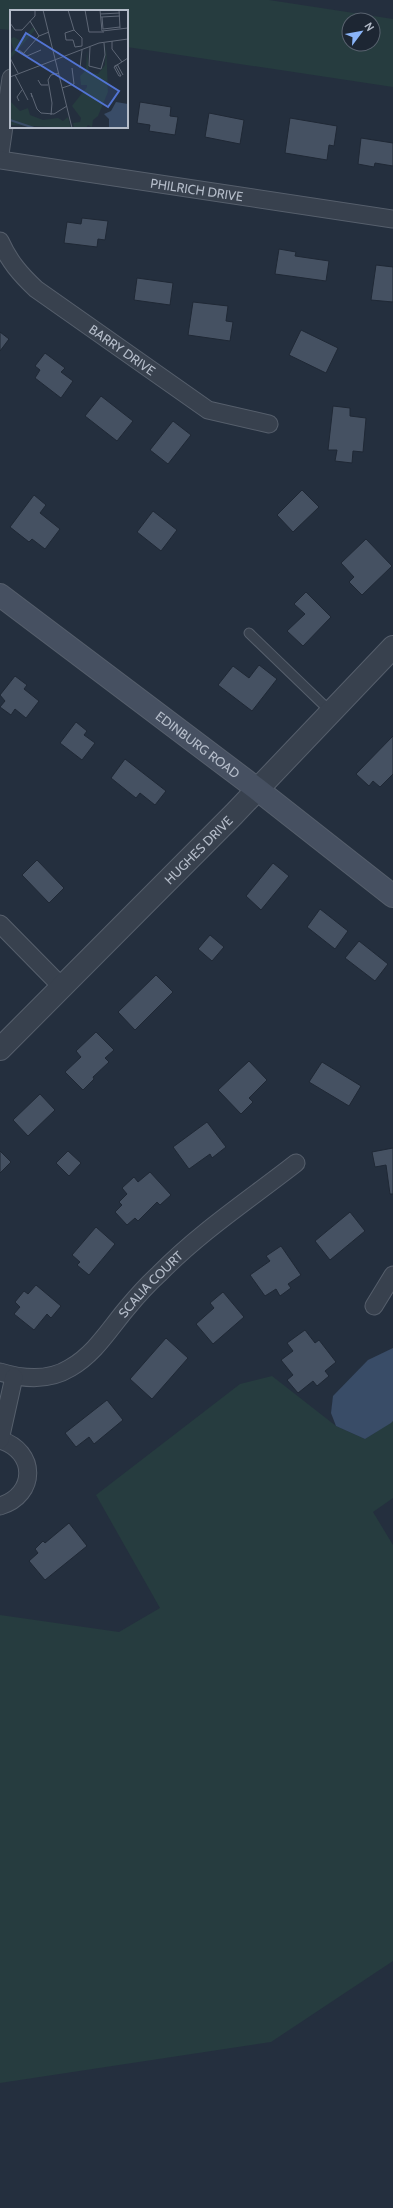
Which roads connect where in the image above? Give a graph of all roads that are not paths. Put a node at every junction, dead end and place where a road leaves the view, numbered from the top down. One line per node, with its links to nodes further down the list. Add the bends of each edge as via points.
1 (10, 85): 2 (street)
2 (0, 154)
3 (0, 160): 4 (street, PHILRICH DRIVE)
4 (393, 220)
5 (0, 241): 6 (street, BARRY DRIVE, via 20,275 36,289 208,410)
6 (269, 424)
7 (0, 595): 11 (main road, EDINBURG ROAD)
8 (249, 633): 10 (lane)
9 (393, 647): 10 (street, HUGHES DRIVE)
10 (331, 712): 11 (street, HUGHES DRIVE)
11 (256, 789): 12 (main road, EDINBURG ROAD); 14 (street, HUGHES DRIVE)
12 (393, 896)
13 (0, 924): 14 (street)
14 (62, 987): 15 (street, HUGHES DRIVE)
15 (0, 1049)
16 (296, 1163): 19 (street, SCALIA COURT, via 178,1255 128,1307 85,1358 69,1369 51,1376 32,1378)
17 (393, 1275): 18 (street)
18 (374, 1306)
19 (7, 1374): 20 (street)
20 (0, 1440): 21 (street, via 10,1444 25,1458 28,1478 25,1488 18,1496)
21 (0, 1506)

